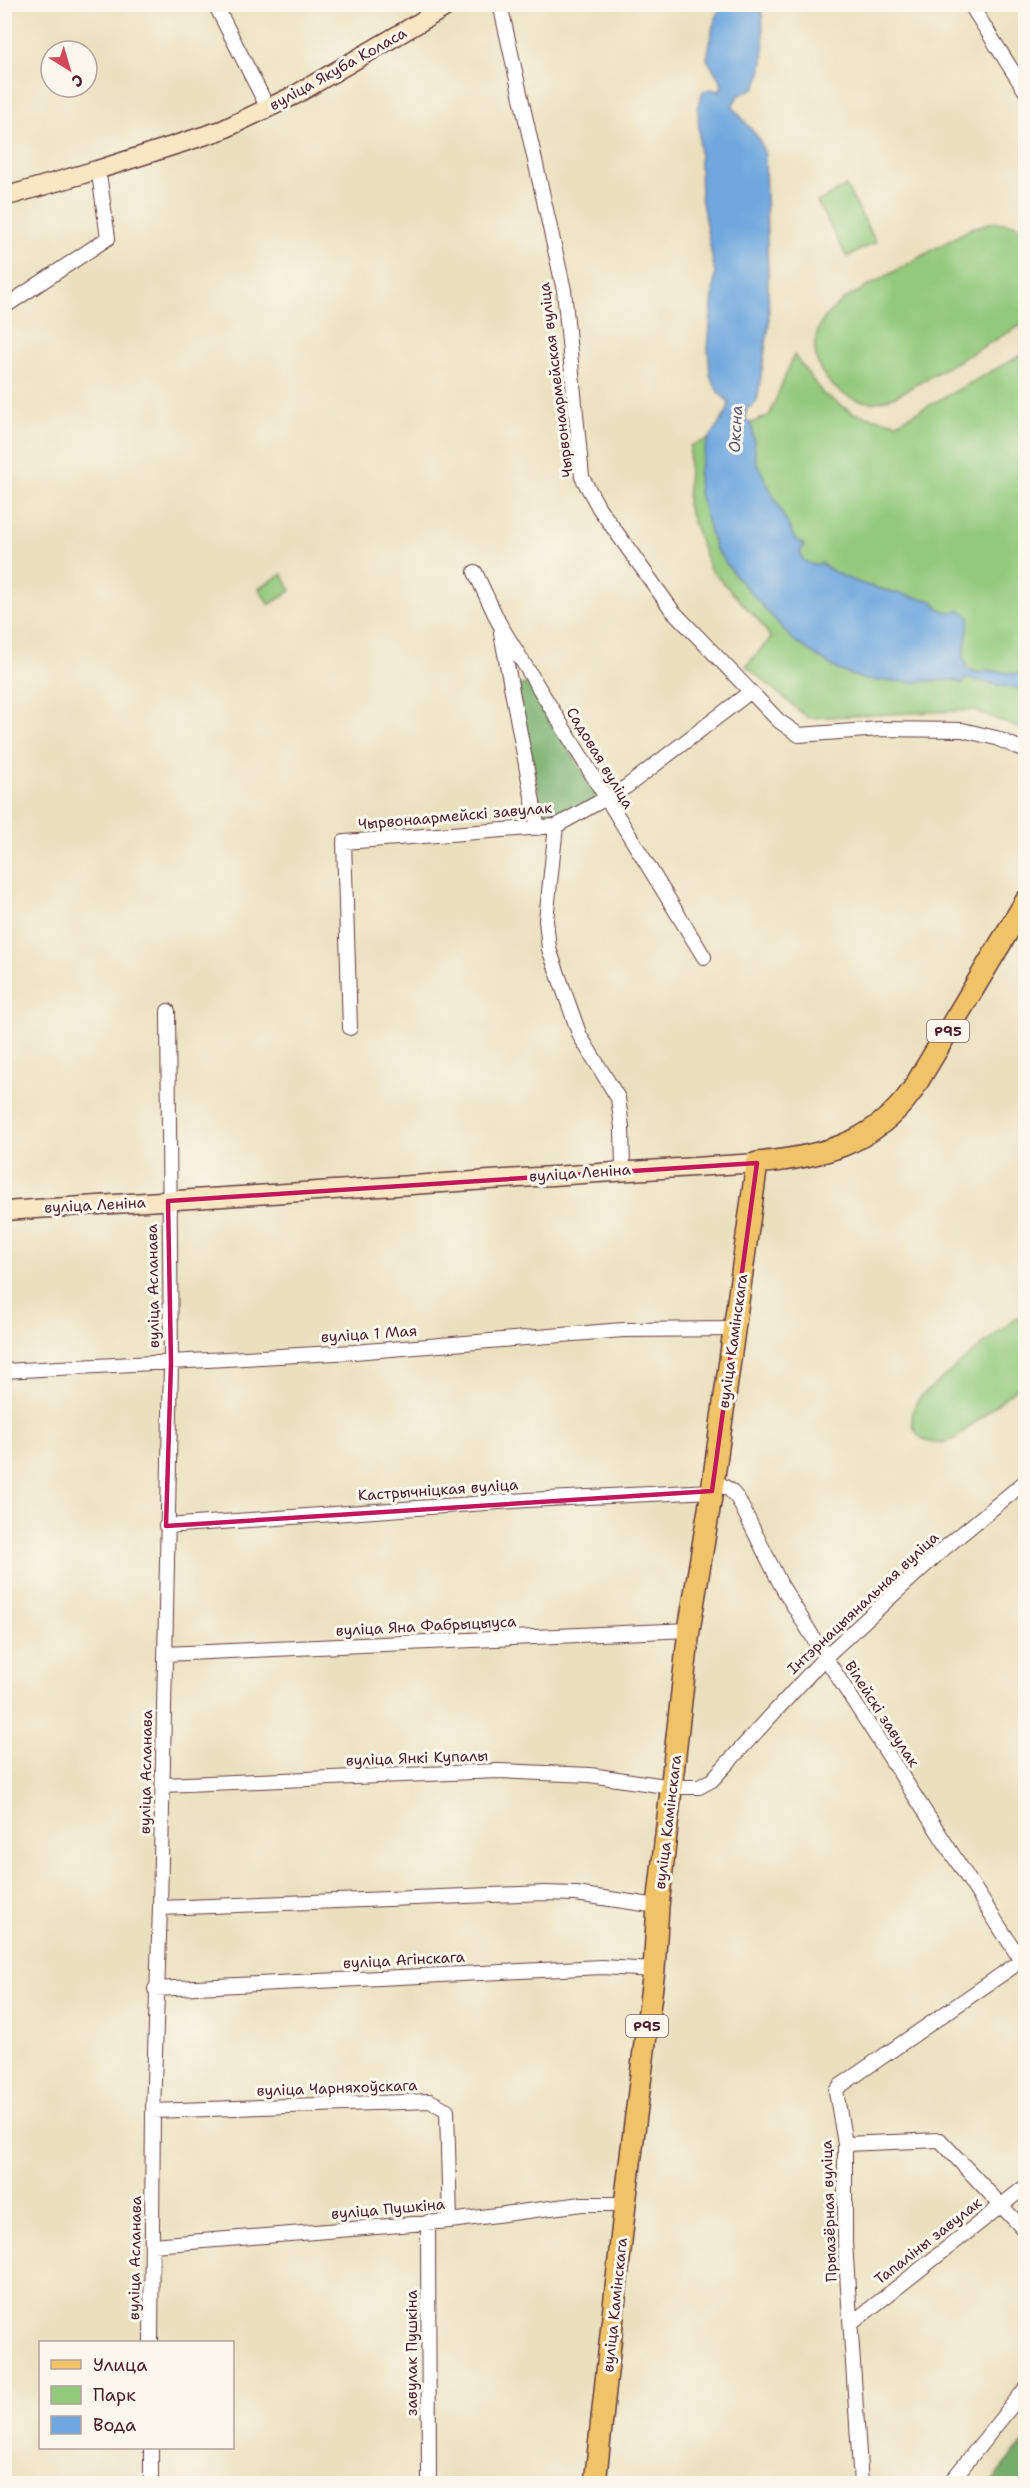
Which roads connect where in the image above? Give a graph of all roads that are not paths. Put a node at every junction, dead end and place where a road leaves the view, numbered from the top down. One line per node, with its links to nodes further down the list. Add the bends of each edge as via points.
1 (215, 4): 6 (street)
2 (452, 4): 6 (main road, вуліца Якуба Коласа)
3 (500, 4): 14 (street, Чырвонаармейская вуліца, via 564,290 582,477 599,508 672,610)
4 (970, 4): 5 (street)
5 (1026, 92)
6 (268, 108): 7 (main road, вуліца Якуба Коласа)
7 (222, 130): 8 (main road, вуліца Якуба Коласа, via 204,142); 9 (main road, вуліца Якуба Коласа)
8 (100, 181): 10 (main road, вуліца Якуба Коласа); 11 (street, via 108,238)
9 (4, 196)
10 (4, 206)
11 (4, 307)
12 (476, 572): 13 (street, Садовая вуліца)
13 (499, 622): 16 (street, Садовая вуліца); 18 (street)
14 (750, 692): 15 (street, Чырвонаармейская вуліца, via 779,721 800,735 951,729 976,732); 16 (street, Чырвонаармейскі завулак)
15 (1026, 752)
16 (606, 799): 17 (street, Чырвонаармейскі завулак); 20 (street, Садовая вуліца)
17 (556, 826): 18 (street, Чырвонаармейскі завулак); 24 (street, via 546,920 549,949 580,1036 618,1098)
18 (538, 828): 22 (street, Чырвонаармейскі завулак, via 344,842)
19 (1026, 901): 23 (main road, вуліца Леніна / Р95, via 912,1092 889,1118 851,1144)
20 (704, 957)
21 (168, 1011): 25 (street, вуліца Асланава)
22 (350, 1028)
23 (757, 1163): 24 (main road, вуліца Леніна); 27 (main road, вуліца Камінскага / Р95)
24 (623, 1170): 25 (main road, вуліца Леніна)
25 (168, 1201): 26 (main road, вуліца Леніна); 28 (street, вуліца Асланава)
26 (4, 1211)
27 (735, 1329): 28 (street, вуліца 1 Мая, via 623,1330); 31 (main road, вуліца Камінскага / Р95)
28 (171, 1363): 29 (street, вуліца 1 Мая); 32 (street, вуліца Асланава)
29 (4, 1371)
30 (1026, 1481): 35 (street, Інтэрнацыянальная вуліца, via 941,1551)
31 (712, 1485): 32 (street, Кастрычніцкая вуліца); 33 (main road, вуліца Камінскага / Р95); 35 (street, Вілейскі завулак, via 730,1490 738,1499 781,1585)
32 (166, 1526): 34 (street, вуліца Асланава)
33 (689, 1630): 34 (street, вуліца Яна Фабрыцыуса); 37 (main road, вуліца Камінскага / Р95)
34 (165, 1654): 36 (street, вуліца Асланава)
35 (825, 1657): 37 (street, Інтэрнацыянальная вуліца, via 712,1780 699,1787); 40 (street, Вілейскі завулак)
36 (163, 1785): 37 (street, вуліца Янкі Купалы, via 498,1771 590,1775); 39 (street, вуліца Асланава)
37 (672, 1787): 38 (main road, вуліца Камінскага / Р95)
38 (658, 1906): 39 (street, via 545,1893); 41 (main road, вуліца Камінскага / Р95)
39 (160, 1908): 42 (street, вуліца Асланава)
40 (1023, 1964): 44 (street, Прыазёрная вуліца, via 840,2086 835,2097)
41 (654, 1970): 42 (street, вуліца Агінскага, via 602,1966); 46 (main road, вуліца Камінскага / Р95)
42 (155, 1989): 43 (street, вуліца Асланава)
43 (153, 2111): 48 (street, вуліца Чарняхоўскага, via 430,2102 447,2110); 51 (street, вуліца Асланава)
44 (845, 2144): 47 (street, via 940,2140); 52 (street, Прыазёрная вуліца, via 845,2243)
45 (1026, 2186): 47 (street, Тапаліны завулак)
46 (625, 2204): 48 (street, вуліца Пушкіна, via 582,2204); 58 (main road, вуліца Камінскага / Р95)
47 (1000, 2205): 50 (street); 52 (street, Тапаліны завулак)
48 (450, 2221): 49 (street, вуліца Пушкіна)
49 (428, 2222): 51 (street, вуліца Пушкіна); 57 (street, завулак Пушкіна)
50 (1026, 2232)
51 (153, 2245): 53 (street, вуліца Асланава)
52 (852, 2323): 59 (street, Прыазёрная вуліца)
53 (151, 2341)
54 (1026, 2388): 60 (street)
55 (151, 2449): 56 (street)
56 (151, 2484)
57 (429, 2484)
58 (595, 2484)
59 (861, 2484)
60 (949, 2484)

